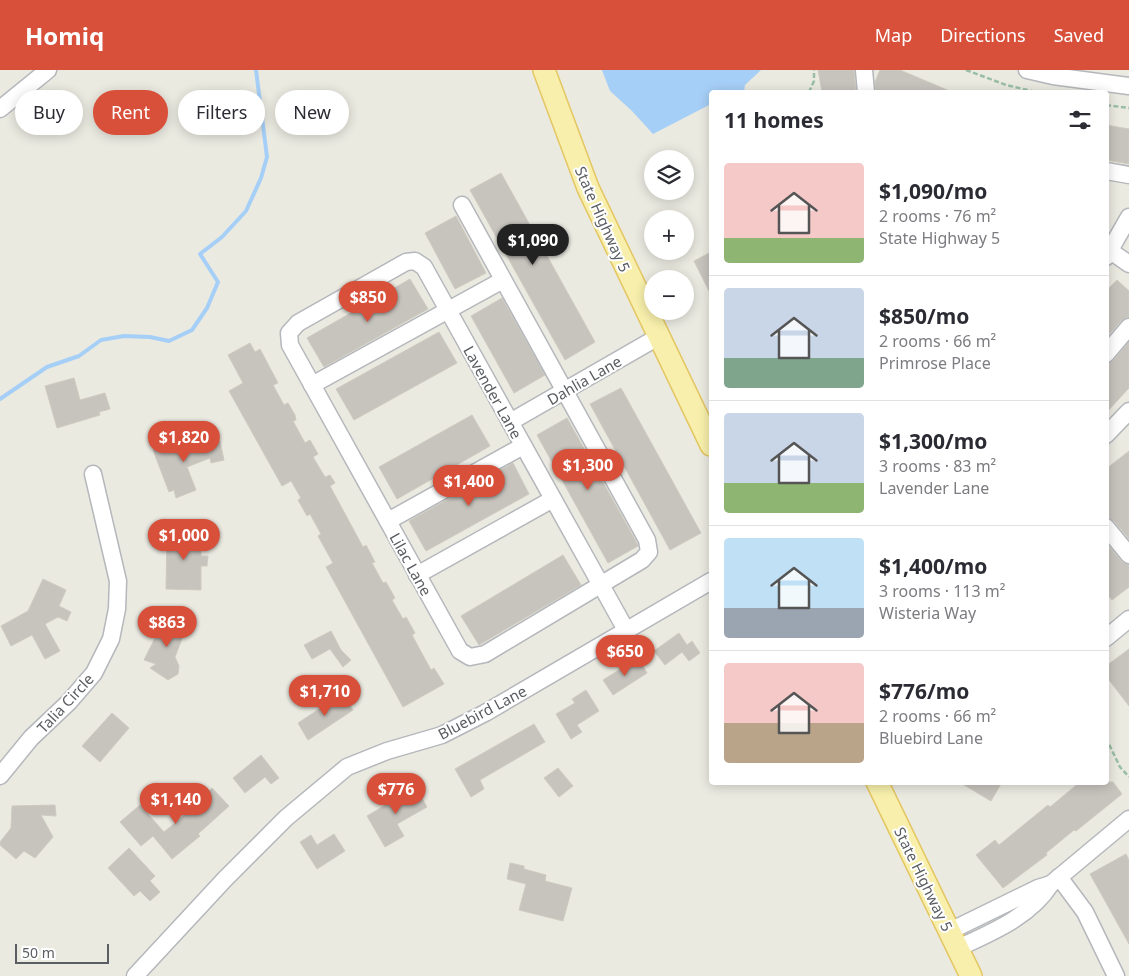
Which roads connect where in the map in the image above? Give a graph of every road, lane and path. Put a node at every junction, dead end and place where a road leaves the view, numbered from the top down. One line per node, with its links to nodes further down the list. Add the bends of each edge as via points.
1 (48, 70): 13 (street)
2 (544, 70): 25 (main road, State Highway 5, via 588,188)
3 (814, 70): 8 (path)
4 (864, 70): 9 (street)
5 (966, 70): 10 (path)
6 (1027, 70): 7 (street)
7 (1129, 86)
8 (810, 90)
9 (866, 90)
10 (1027, 90)
11 (1109, 105): 12 (path)
12 (1129, 108)
13 (0, 109)
14 (1109, 172): 15 (street)
15 (1129, 175)
16 (462, 205): 21 (street)
17 (1129, 218): 18 (street)
18 (1109, 250)
19 (1109, 253): 20 (street)
20 (1129, 264)
21 (503, 280): 22 (street); 28 (street)
22 (448, 310): 24 (street, Lavender Lane, via 424,266 415,261 406,262 298,322); 27 (street); 30 (street, Lavender Lane)
23 (1129, 326): 26 (street)
24 (289, 333): 27 (street, Lilac Lane, via 290,345)
25 (658, 337): 28 (street, Dahlia Lane); 32 (main road, State Highway 5)
26 (1109, 350)
27 (312, 385): 36 (street, Lilac Lane)
28 (564, 391): 30 (street, Dahlia Lane); 41 (street, Lilac Lane, via 647,540 649,552 642,560)
29 (1129, 410): 31 (street)
30 (510, 422): 33 (street, Lavender Lane)
31 (1109, 432)
32 (709, 441)
33 (524, 446): 35 (street, Lavender Lane); 36 (street)
34 (93, 474): 46 (street, Talia Circle, via 118,581 111,639 94,673 31,738)
35 (553, 499): 39 (street); 41 (street, Lavender Lane)
36 (388, 521): 39 (street, Lilac Lane)
37 (1109, 531): 38 (street)
38 (1129, 555)
39 (417, 575): 41 (street, Lilac Lane, via 460,651 470,657 485,654)
40 (709, 581): 43 (street, Bluebird Lane)
41 (600, 584): 43 (street, Lavender Lane)
42 (1129, 619): 44 (street)
43 (626, 630): 53 (street, Bluebird Lane, via 442,735 387,750 347,767 286,818)
44 (1109, 636)
45 (1109, 744): 47 (path)
46 (0, 776)
47 (1129, 777)
48 (878, 785): 51 (main road, State Highway 5)
49 (1129, 819): 50 (street)
50 (1055, 881): 51 (street, via 1022,914 1002,926); 54 (street, via 1085,912)
51 (954, 939): 52 (main road, State Highway 5)
52 (967, 974)
53 (135, 976)
54 (1116, 976)

